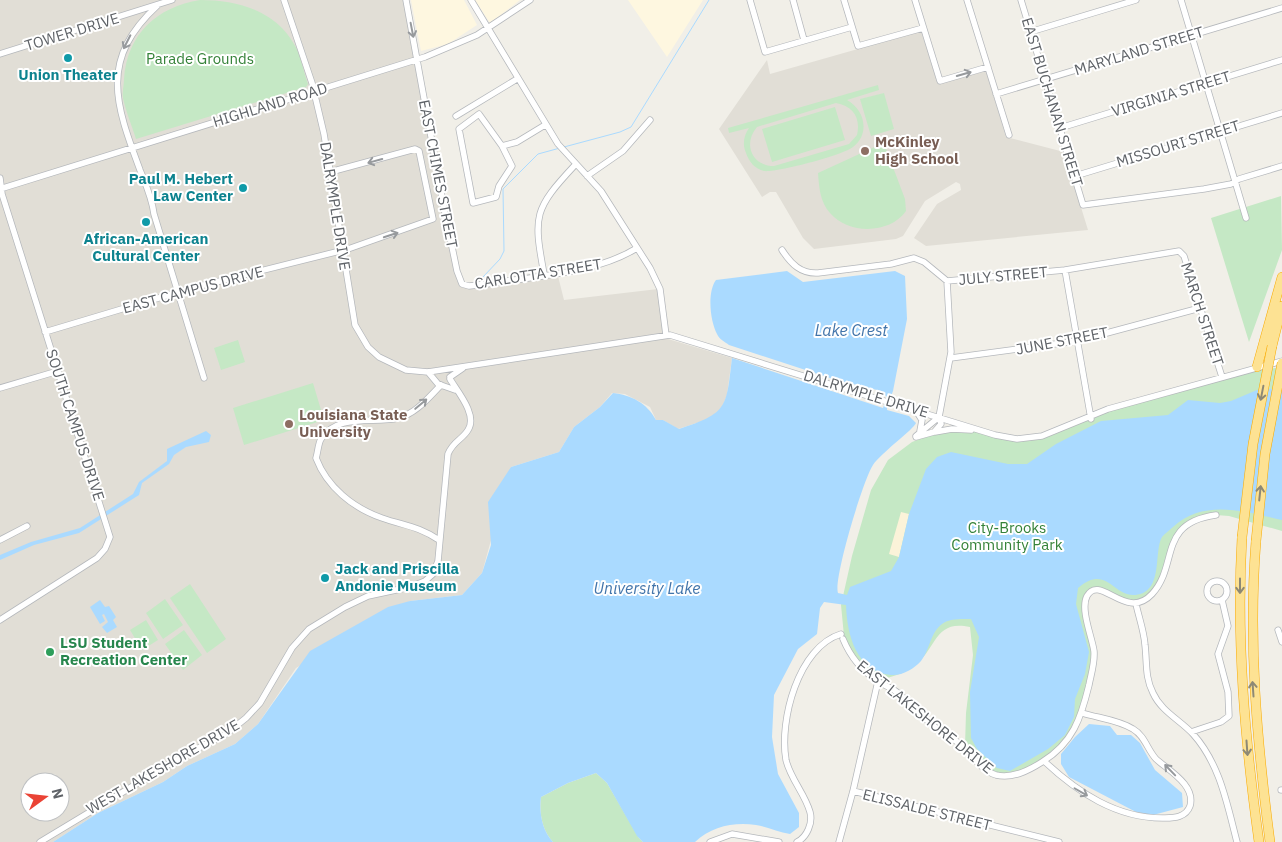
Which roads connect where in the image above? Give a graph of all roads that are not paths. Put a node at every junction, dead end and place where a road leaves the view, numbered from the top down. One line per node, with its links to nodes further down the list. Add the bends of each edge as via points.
1 (172, 0): 14 (street, TOWER DRIVE)
2 (284, 0): 29 (street, DALRYMPLE DRIVE)
3 (406, 0): 23 (street, EAST CHIMES STREET, one-way to 23)
4 (471, 0): 18 (street)
5 (530, 0): 18 (street, HIGHLAND ROAD)
6 (750, 0): 21 (street, via 765,52)
7 (793, 0): 21 (street)
8 (844, 0): 16 (street)
9 (915, 0): 17 (street)
10 (967, 0): 25 (street)
11 (1021, 0): 19 (street, EAST BUCHANAN STREET)
12 (1136, 0): 19 (street)
13 (1181, 0): 20 (street)
14 (158, 5): 22 (street, TOWER DRIVE); 39 (street, one-way to 39, via 134,30 119,65 117,96)
15 (1282, 8): 20 (street, MARYLAND STREET)
16 (852, 27): 17 (street, via 858,46); 21 (street)
17 (923, 28): 25 (street, one-way to 25, via 940,81)
18 (487, 30): 23 (street, HIGHLAND ROAD); 26 (street)
19 (1030, 32): 27 (street, EAST BUCHANAN STREET)
20 (1191, 36): 27 (street, MARYLAND STREET); 28 (street)
21 (804, 40)
22 (0, 54)
23 (417, 60): 29 (street, HIGHLAND ROAD); 57 (street, EAST CHIMES STREET, via 452,248 460,280)
24 (1282, 60): 28 (street, VIRGINIA STREET)
25 (988, 67): 30 (street)
26 (517, 78): 32 (street); 34 (street)
27 (1045, 79): 30 (street, MARYLAND STREET); 35 (street, EAST BUCHANAN STREET)
28 (1206, 83): 35 (street, VIRGINIA STREET); 36 (street)
29 (314, 90): 39 (street, HIGHLAND ROAD); 42 (street, DALRYMPLE DRIVE)
30 (996, 94): 37 (street)
31 (1282, 113): 36 (street, MISSOURI STREET)
32 (456, 116)
33 (650, 120): 43 (street, via 624,151)
34 (545, 125): 38 (street, via 517,142); 40 (street)
35 (1060, 128): 44 (street, EAST BUCHANAN STREET)
36 (1221, 131): 44 (street, MISSOURI STREET); 46 (street)
37 (1009, 135)
38 (502, 146): 38 (street, via 479,114 459,129 473,202 496,197 512,166)
39 (132, 148): 47 (street, HIGHLAND ROAD); 58 (street, via 152,200)
40 (575, 165): 43 (street); 54 (street, via 547,195 540,210 538,234)
41 (1282, 166): 46 (street)
42 (330, 172): 50 (street, DALRYMPLE DRIVE); 50 (street, EAST CAMPUS DRIVE, one-way to 42, via 433,219 416,149)
43 (587, 176): 49 (street, via 601,191)
44 (1075, 176): 46 (street, EAST BUCHANAN STREET, via 1083,204 1168,195)
45 (0, 178): 47 (street, SOUTH CAMPUS DRIVE)
46 (1236, 181): 48 (street)
47 (1, 189): 61 (street, SOUTH CAMPUS DRIVE)
48 (1246, 218)
49 (637, 248): 54 (street, CARLOTTA STREET, via 605,264); 62 (street, via 659,285)
50 (345, 250): 58 (street, EAST CAMPUS DRIVE); 71 (street, DALRYMPLE DRIVE, via 352,318 363,340 379,357 394,366)
51 (782, 250): 56 (street, JULY STREET, via 791,263 807,273 888,265 914,258 924,262)
52 (1181, 251): 53 (street, JULY STREET); 60 (street, MARCH STREET)
53 (1065, 270): 56 (street, JULY STREET); 63 (street)
54 (544, 274): 57 (street, CARLOTTA STREET)
55 (1282, 277): 67 (highway)
56 (946, 281): 64 (street)
57 (465, 285)
58 (178, 292): 61 (street, EAST CAMPUS DRIVE); 74 (street)
59 (1282, 306): 106 (highway, one-way to 106, bridge, via 1253,444 1242,537 1241,656 1248,762)
60 (1200, 308): 63 (street, JUNE STREET); 72 (street, MARCH STREET)
61 (45, 332): 70 (street, SOUTH CAMPUS DRIVE)
62 (666, 335): 66 (street, DALRYMPLE DRIVE); 79 (street, DALRYMPLE DRIVE, via 692,340)
63 (1078, 341): 64 (street, JUNE STREET); 81 (street)
64 (951, 358): 80 (street)
65 (1282, 363): 67 (street, DALRYMPLE DRIVE); 107 (highway, one-way to 65, bridge, via 1252,678 1256,541 1265,454)
66 (467, 365): 68 (street, DALRYMPLE DRIVE); 75 (street, DALRYMPLE DRIVE)
67 (1257, 367): 72 (street, DALRYMPLE DRIVE)
68 (445, 369): 69 (street); 75 (street)
69 (438, 370): 71 (street, DALRYMPLE DRIVE); 73 (street)
70 (58, 371): 77 (street); 91 (street, SOUTH CAMPUS DRIVE, via 110,537 97,558)
71 (428, 372): 73 (street)
72 (1222, 376): 81 (street, DALRYMPLE DRIVE)
73 (434, 377): 76 (street)
74 (204, 378)
75 (450, 378): 76 (street); 78 (street, WEST LAKESHORE DRIVE)
76 (443, 385): 78 (street); 88 (street, one-way to 76, via 422,529 366,511 345,498 329,482 316,458 321,439 334,426 400,418 419,408)
77 (0, 388)
78 (463, 397): 88 (street, WEST LAKESHORE DRIVE, via 469,426 448,454)
79 (915, 410): 80 (street, DALRYMPLE DRIVE); 84 (street, via 922,420)
80 (939, 418): 82 (street, DALRYMPLE DRIVE); 83 (street, via 940,426); 84 (street)
81 (1091, 418): 82 (street, DALRYMPLE DRIVE, via 1032,438 1008,438)
82 (979, 430): 83 (street, via 952,429)
83 (931, 433): 84 (street, via 916,437)
84 (918, 434)
85 (1216, 515): 90 (street, via 1195,522 1176,536 1157,588 1147,599)
86 (27, 526): 87 (street)
87 (0, 540)
88 (440, 540): 99 (street, WEST LAKESHORE DRIVE, via 436,568 425,581 360,600 302,635 260,703 226,734 86,812)
89 (1222, 600): 96 (street, via 1228,626 1218,654 1228,692 1229,716)
90 (1136, 604): 95 (street, EAST LAKESHORE DRIVE, via 1122,602 1100,589 1092,590 1086,596 1084,607 1094,659); 96 (street, via 1145,646 1146,674 1152,692 1161,705)
91 (0, 620)
92 (1278, 630): 93 (street)
93 (1282, 642)
94 (878, 682): 97 (street, EAST LAKESHORE DRIVE, via 899,694 939,732 962,744 991,773 1014,776); 98 (street); 102 (street, EAST LAKESHORE DRIVE, via 854,659 842,637 828,640 803,667 791,699 785,740 786,760 810,814 810,825)
95 (1082, 713): 97 (street, EAST LAKESHORE DRIVE, via 1076,727); 97 (street, one-way to 95, via 1082,792 1129,814 1148,819 1171,818 1185,813 1190,804 1188,789 1156,759 1138,732)
96 (1191, 732): 105 (street, via 1214,765)
97 (1044, 761)
98 (853, 792): 103 (street); 104 (street, ELISSALDE STREET)
99 (40, 842)
100 (710, 842): 101 (street, via 732,834)
101 (779, 842)
102 (797, 842)
103 (838, 842)
104 (1059, 842)
105 (1237, 842)
106 (1259, 842)
107 (1270, 842)

